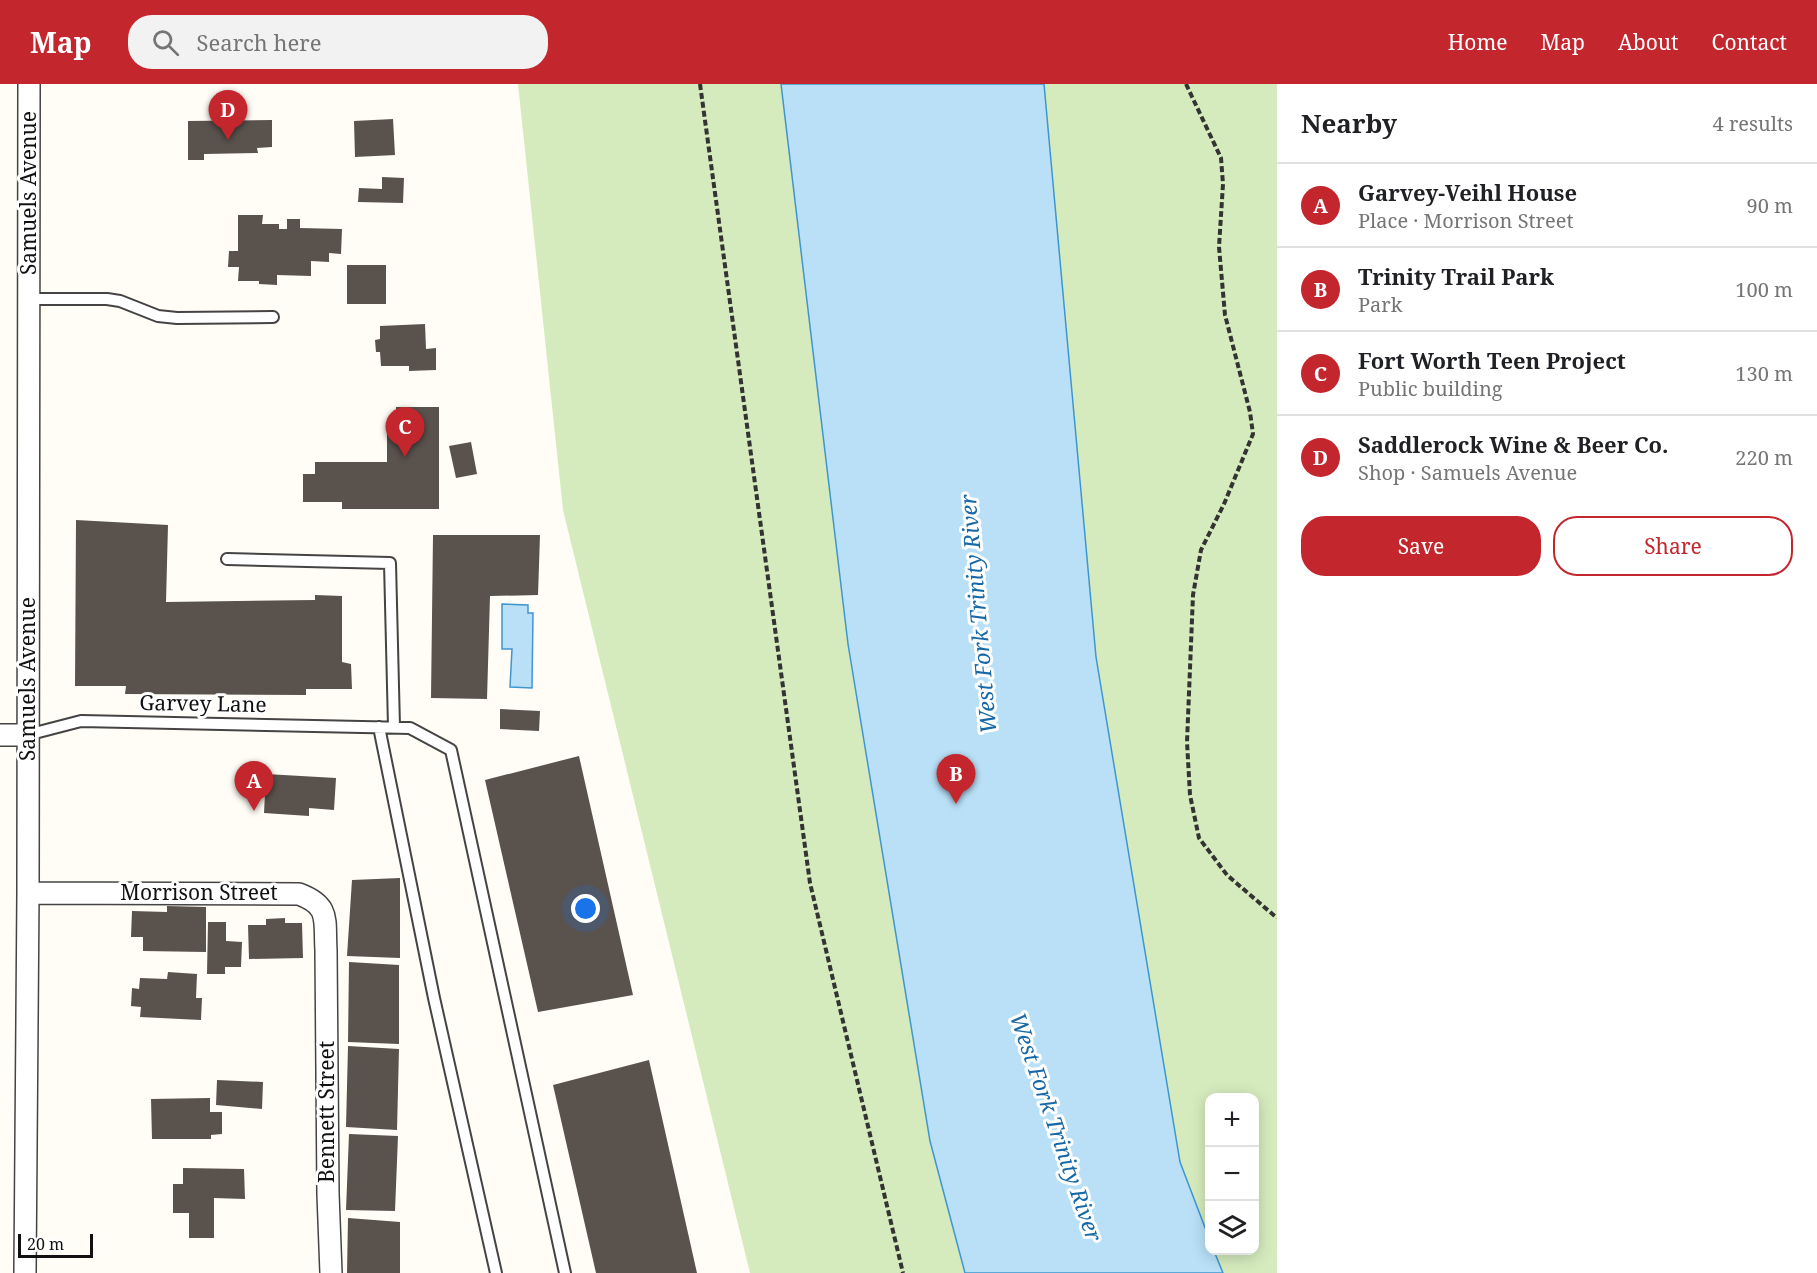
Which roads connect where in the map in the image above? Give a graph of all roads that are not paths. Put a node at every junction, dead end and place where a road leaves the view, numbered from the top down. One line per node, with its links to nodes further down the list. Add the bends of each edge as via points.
1 (29, 84): 2 (street, Samuels Avenue)
2 (29, 299): 3 (lane, via 107,299 158,316 177,318); 8 (street, Samuels Avenue)
3 (273, 317)
4 (227, 559): 6 (lane, via 390,563)
5 (379, 727): 6 (lane, Garvey Lane); 8 (lane, Garvey Lane, via 81,721); 13 (lane, via 434,998)
6 (394, 727): 14 (lane, Garvey Lane, via 410,728 451,750)
7 (0, 735): 8 (street)
8 (27, 735): 9 (street, Samuels Avenue)
9 (28, 893): 10 (street, Morrison Street, via 299,894 315,900 324,911); 11 (street, Samuels Avenue)
10 (326, 950): 12 (street, Bennett Street)
11 (25, 1273)
12 (331, 1273)
13 (496, 1273)
14 (565, 1273)

